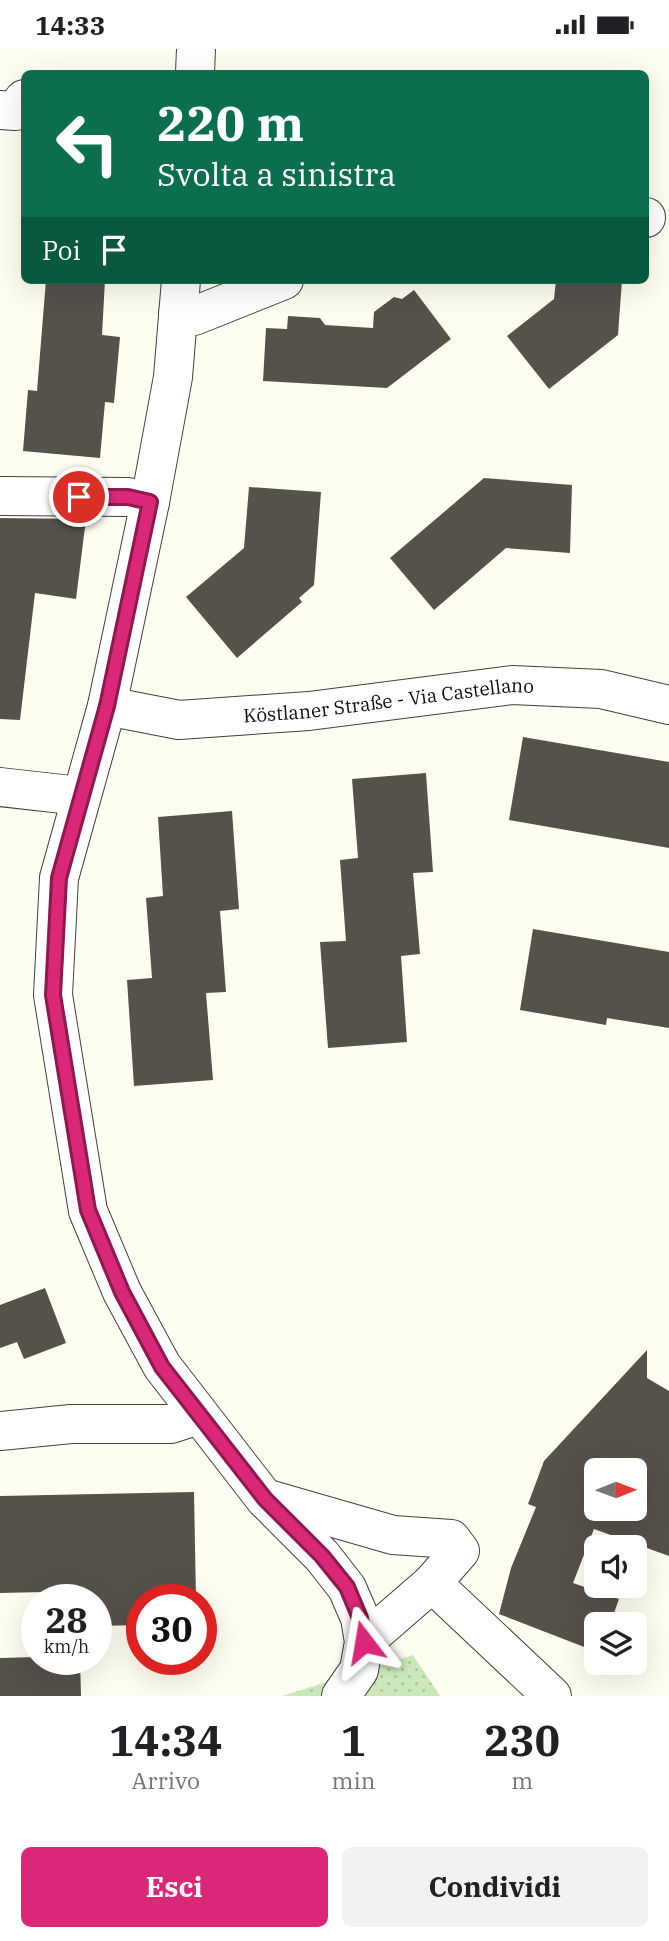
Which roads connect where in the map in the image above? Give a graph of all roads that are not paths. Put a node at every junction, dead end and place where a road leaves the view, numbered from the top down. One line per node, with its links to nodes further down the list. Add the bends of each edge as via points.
1 (196, 49): 2 (street)
2 (195, 70)
3 (21, 103): 4 (street, via 15,111)
4 (0, 110)
5 (274, 284): 6 (street, via 194,316)
6 (180, 297): 8 (street, via 173,377)
7 (0, 496): 8 (street, via 128,497)
8 (150, 502): 10 (street)
9 (669, 705): 10 (street, Köstlaner Straße - Via Castellano, via 601,689 512,685 309,711 179,720)
10 (107, 706): 12 (street)
11 (0, 787): 12 (street)
12 (80, 796): 13 (street, via 59,878 53,995 88,1210 122,1292 162,1367)
13 (199, 1415): 14 (street, via 171,1424 71,1424); 15 (street)
14 (0, 1431)
15 (265, 1499): 16 (street, via 393,1535 451,1539 460,1551); 17 (street, via 347,1587)
16 (432, 1583): 17 (street); 19 (street)
17 (364, 1642): 18 (street, via 359,1670)
18 (341, 1696)
19 (552, 1696)

